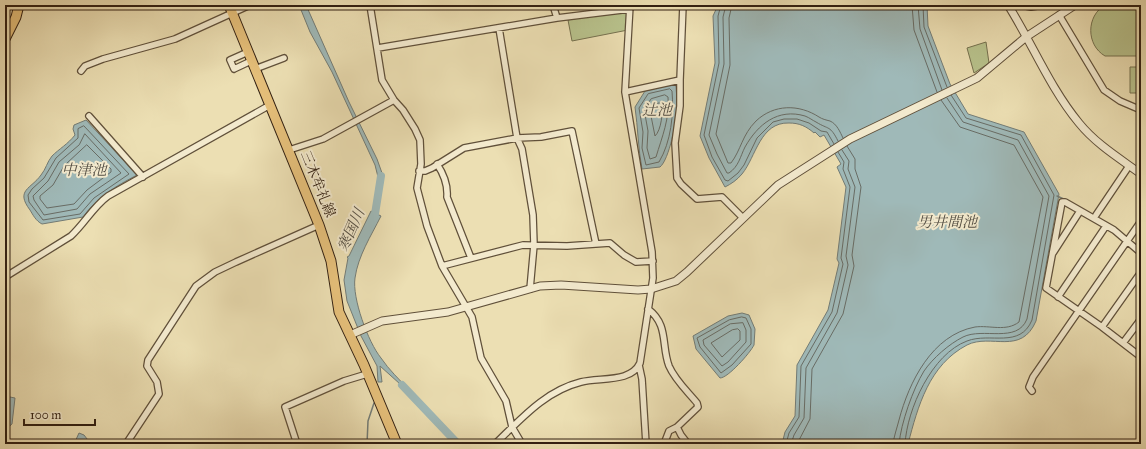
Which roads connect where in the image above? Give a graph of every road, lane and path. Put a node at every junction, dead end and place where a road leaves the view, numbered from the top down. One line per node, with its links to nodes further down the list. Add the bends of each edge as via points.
1 (19, 5): 16 (main road)
2 (250, 5): 11 (street)
3 (370, 5): 17 (street)
4 (553, 5): 13 (street)
5 (683, 5): 22 (street)
6 (1008, 5): 15 (street)
7 (1021, 5): 8 (street)
8 (1043, 5)
9 (1075, 5): 12 (street)
10 (630, 7): 13 (street); 23 (street)
11 (230, 9): 18 (main road, 三木牟礼線); 21 (street, via 175,39 102,59 85,66)
12 (1059, 15): 15 (street); 26 (street, via 1104,90 1120,101)
13 (557, 18): 14 (street)
14 (499, 28): 17 (street); 28 (street)
15 (1026, 37): 31 (street, via 1080,124); 37 (street, via 987,72 964,86 869,129 828,152 778,185)
16 (5, 39)
17 (378, 48): 24 (street, via 382,80)
18 (248, 52): 20 (main road, 三木牟礼線); 20 (street, via 230,60 234,69)
19 (284, 58): 20 (street)
20 (253, 65): 25 (main road, 三木牟礼線)
21 (81, 71)
22 (680, 80): 23 (street); 37 (street, via 680,106 675,143 677,178 693,197 722,197)
23 (625, 92): 47 (street)
24 (394, 100): 29 (street, via 315,142); 32 (street, via 415,128 420,140)
25 (270, 106): 29 (main road, 三木牟礼線); 34 (street)
26 (1141, 110)
27 (89, 116): 34 (street)
28 (517, 138): 30 (street, via 464,148); 42 (street, via 541,137 572,131); 43 (street, via 522,149 533,215)
29 (289, 150): 39 (main road, 三木牟礼線)
30 (437, 164): 32 (street, via 425,171); 46 (street)
31 (1129, 166): 33 (street); 36 (street)
32 (419, 171): 48 (street, via 417,188)
33 (1141, 174)
34 (143, 177): 50 (street, via 98,204 72,236)
35 (1080, 211): 40 (street); 45 (street); 45 (street, via 1062,202)
36 (1096, 215)
37 (743, 218): 52 (street, via 687,272 665,286)
38 (1141, 221): 41 (street)
39 (319, 225): 59 (main road, 三木牟礼線, via 331,261 339,312); 67 (street, via 215,272 196,286 148,360 147,366 157,382 159,394)
40 (1106, 226): 41 (street); 53 (street)
41 (1127, 240): 44 (street); 56 (street)
42 (596, 244): 43 (street); 47 (street, via 610,243 636,262)
43 (534, 245): 46 (street, via 523,245); 51 (street)
44 (1141, 253)
45 (1051, 255): 53 (street, via 1046,288)
46 (471, 258): 48 (street)
47 (653, 261): 52 (street)
48 (442, 266): 54 (street)
49 (1141, 272): 58 (street)
50 (5, 277)
51 (530, 289): 52 (street, via 562,284); 54 (street)
52 (651, 290): 55 (street)
53 (1058, 297): 56 (street)
54 (466, 307): 59 (street, via 396,318); 65 (street, via 475,326 482,358 506,401)
55 (648, 309): 62 (street); 66 (street, via 655,314 662,327 671,370 698,407)
56 (1078, 312): 58 (street); 64 (street, via 1033,377 1029,387)
57 (1141, 319): 60 (street)
58 (1102, 327): 60 (street)
59 (353, 333): 63 (main road, 三木牟礼線)
60 (1123, 342): 61 (street)
61 (1141, 357)
62 (639, 365): 65 (street, via 630,374 583,381 562,388 540,402); 72 (street, via 642,375)
63 (367, 374): 68 (street, via 344,381 285,407); 69 (main road, 三木牟礼線)
64 (1032, 391)
65 (512, 427): 70 (street); 71 (street)
66 (677, 427): 73 (street, via 670,431); 74 (street)
67 (126, 444)
68 (297, 444)
69 (397, 444)
70 (495, 444)
71 (522, 444)
72 (646, 444)
73 (664, 444)
74 (688, 444)

